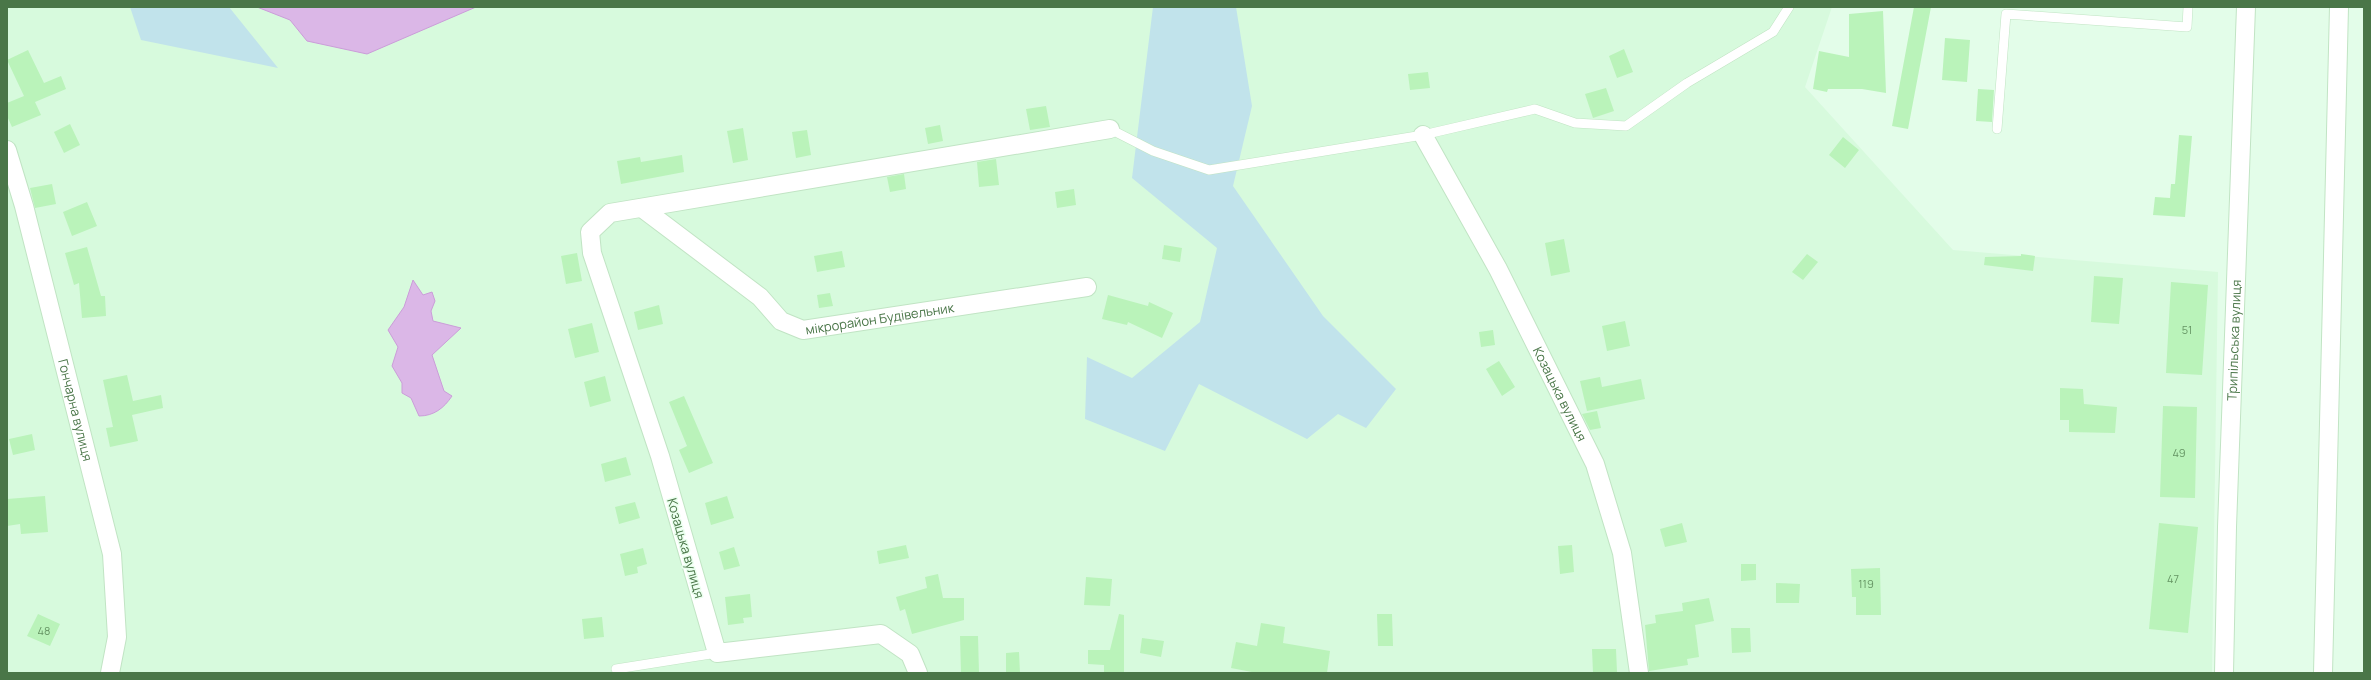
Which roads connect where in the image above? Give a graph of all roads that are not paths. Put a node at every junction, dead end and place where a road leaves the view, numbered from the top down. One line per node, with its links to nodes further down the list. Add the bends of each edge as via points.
1 (1789, 7): 7 (lane, via 1773,32 1687,83 1626,126 1575,122 1535,109)
2 (2188, 7): 6 (lane, via 2187,27 2006,14)
3 (2246, 7): 16 (street, Трипільська вулиця)
4 (2339, 7): 17 (street)
5 (1110, 129): 7 (lane, via 1153,151 1209,170); 9 (street)
6 (1997, 129)
7 (1423, 135): 15 (street, Козацька вулиця, via 1498,269 1595,464 1622,554)
8 (7, 150): 13 (street, Гончарна вулиця, via 24,206 112,554 117,637)
9 (642, 208): 10 (street, мікрорайон Будівельник, via 760,298 781,321 803,330); 11 (street, Козацька вулиця, via 610,213 590,232 592,253 660,456)
10 (1087, 287)
11 (717, 653): 12 (lane); 14 (street, via 881,634 910,654)
12 (616, 669)
13 (110, 673)
14 (918, 673)
15 (1639, 673)
16 (2224, 673)
17 (2323, 673)

